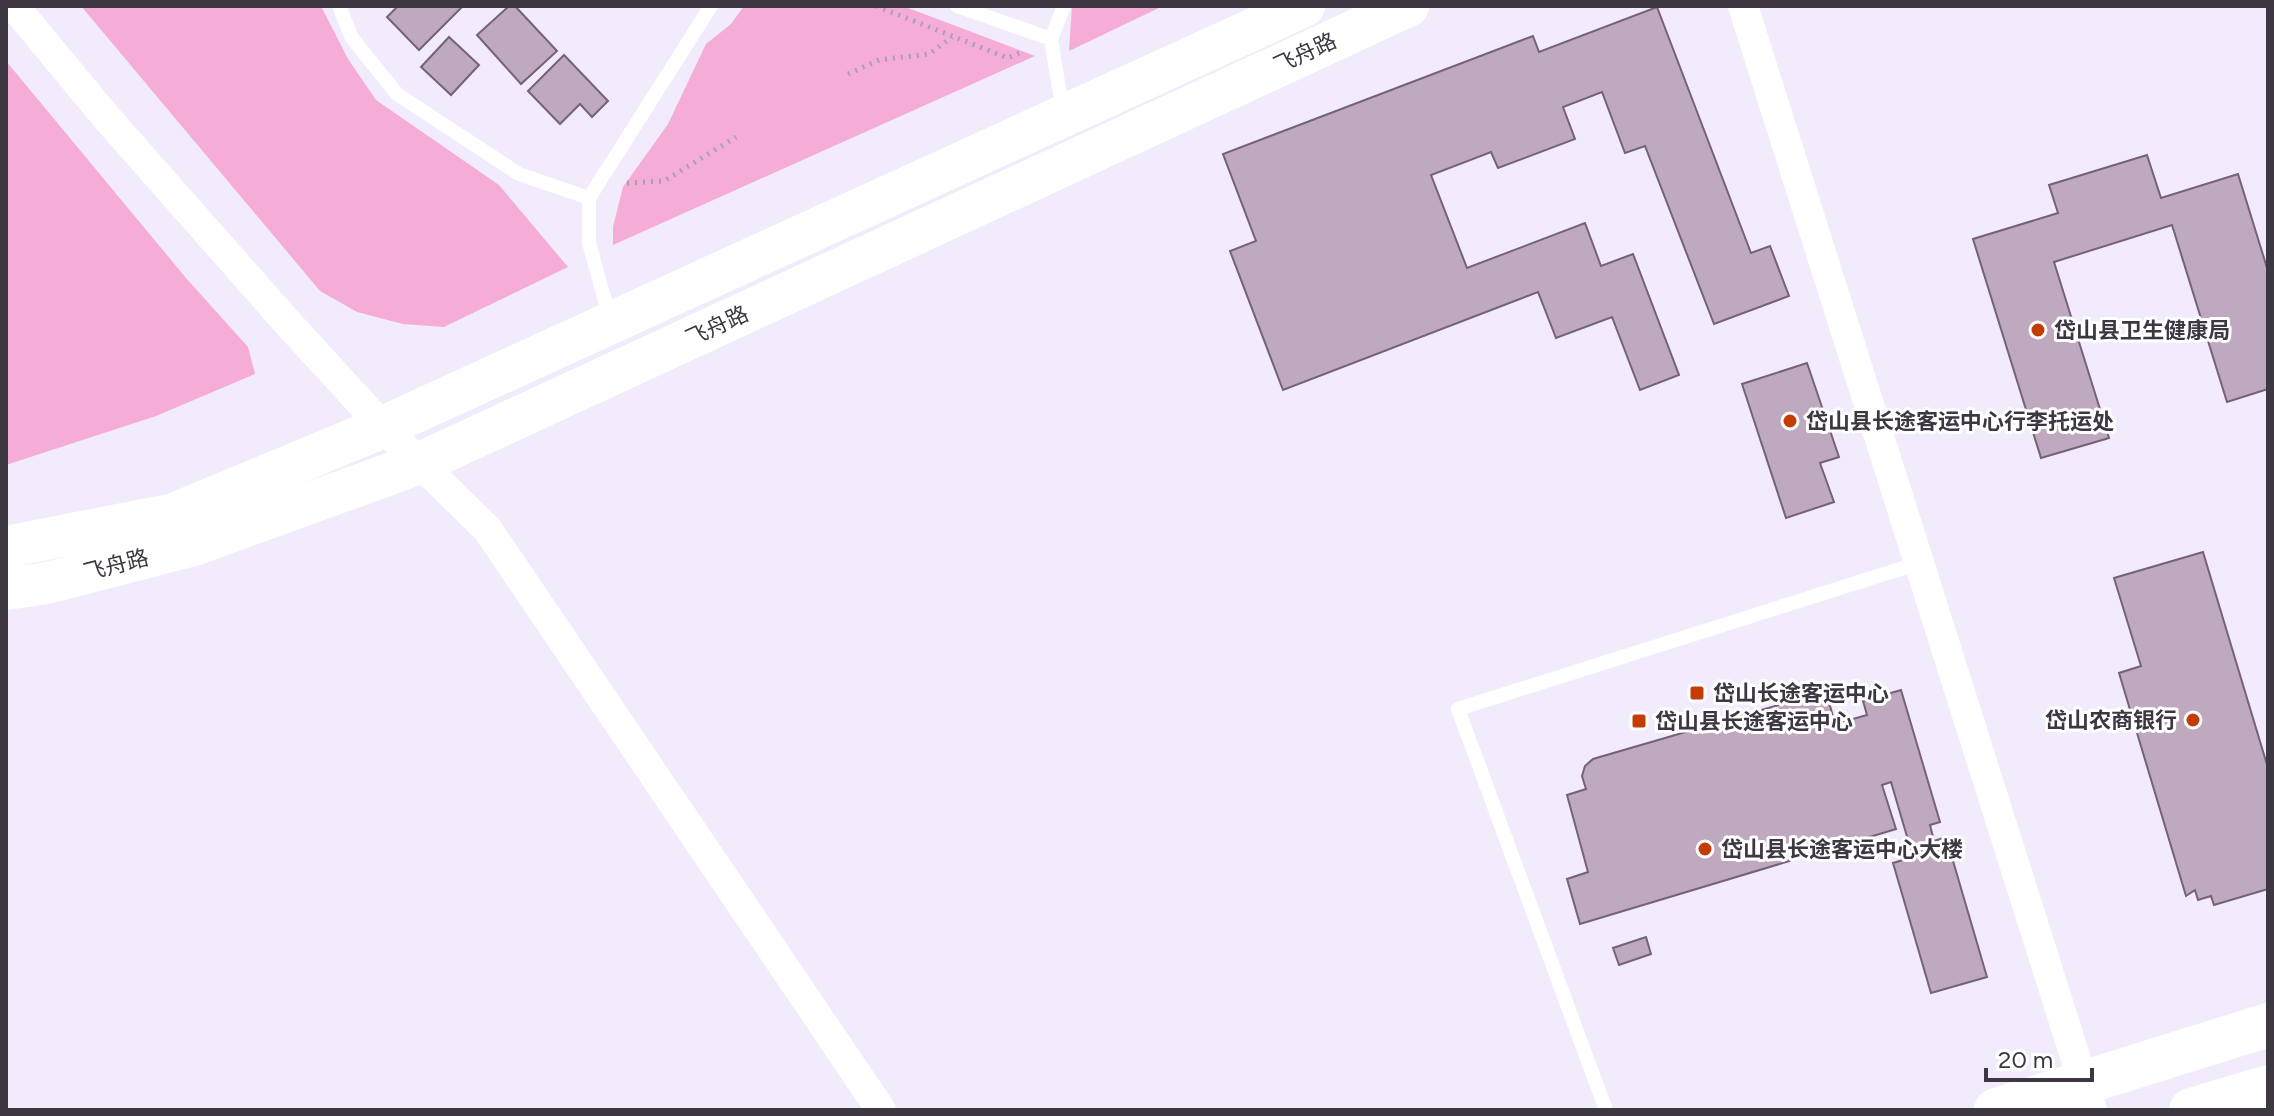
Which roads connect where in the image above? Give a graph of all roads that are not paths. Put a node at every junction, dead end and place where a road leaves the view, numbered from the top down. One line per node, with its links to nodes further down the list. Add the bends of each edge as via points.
1 (14, 6): 14 (street)
2 (339, 6): 12 (lane, via 352,38 397,94 519,174)
3 (711, 6): 12 (lane)
4 (957, 6): 9 (lane)
5 (1064, 6): 10 (lane)
6 (1304, 6): 11 (main road, 飞舟路)
7 (1408, 6): 15 (main road, 飞舟路)
8 (1743, 6): 17 (street)
9 (1000, 13): 10 (lane)
10 (1051, 39): 11 (lane)
11 (1064, 117): 13 (main road, 飞舟路)
12 (589, 198): 13 (lane, via 589,243)
13 (611, 324): 14 (main road, 飞舟路)
14 (383, 427): 15 (street); 16 (main road, 飞舟路, via 174,514)
15 (420, 463): 18 (main road, 飞舟路, via 194,545); 22 (street, via 488,530)
16 (6, 547)
17 (1919, 563): 21 (street); 23 (lane, via 1458,709)
18 (6, 589)
19 (2268, 1025): 21 (main road)
20 (2268, 1087): 25 (main road)
21 (2087, 1096): 24 (main road)
22 (881, 1110)
23 (1606, 1110)
24 (1996, 1110)
25 (2191, 1110)

